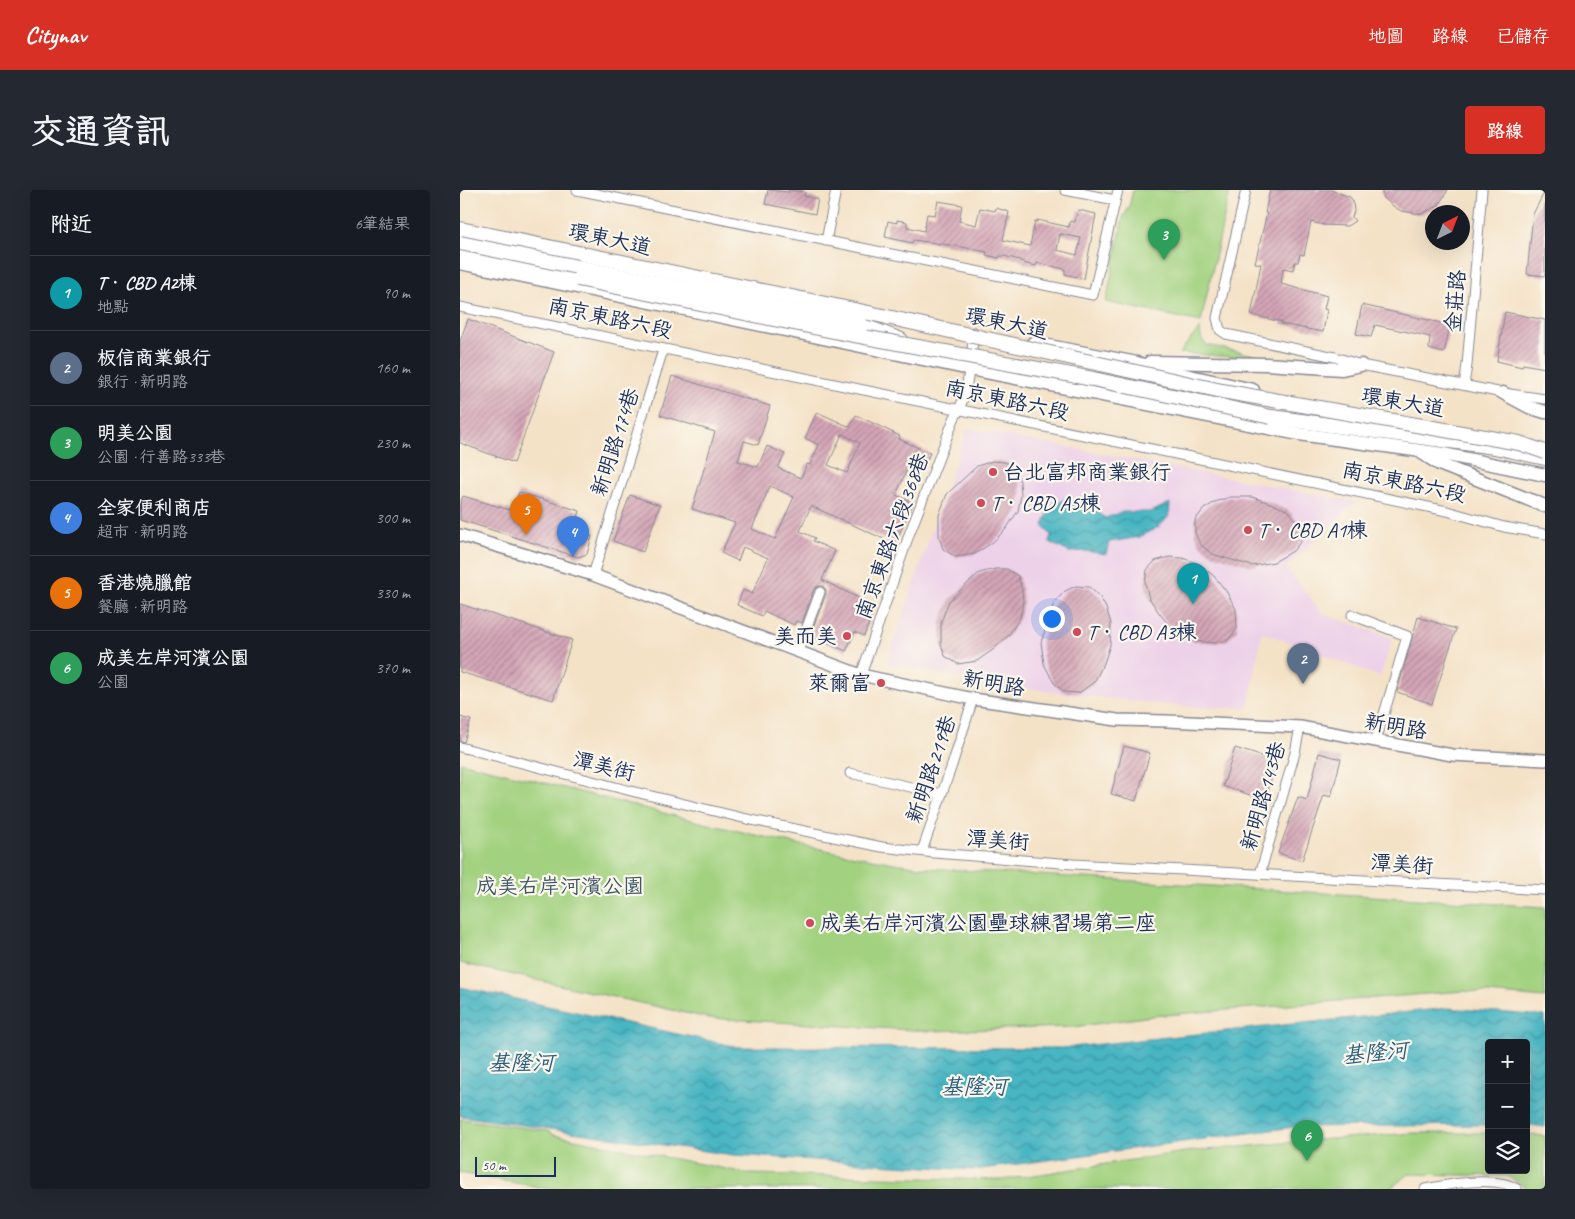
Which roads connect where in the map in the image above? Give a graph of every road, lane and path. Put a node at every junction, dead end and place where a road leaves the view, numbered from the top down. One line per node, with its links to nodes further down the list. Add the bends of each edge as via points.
1 (577, 190): 10 (street)
2 (836, 190): 10 (street)
3 (1065, 190): 7 (street)
4 (1118, 190): 7 (street)
5 (1246, 190): 23 (street, via 1217,318 1220,330)
6 (1482, 190): 25 (street, 金莊路)
7 (1115, 200): 10 (street, via 1093,295)
8 (460, 223): 14 (main road)
9 (460, 229): 17 (highway, 環東大道, bridge)
10 (826, 240)
11 (460, 243): 18 (highway, bridge)
12 (460, 255): 20 (highway, 環東大道, bridge)
13 (460, 263): 16 (main road, 南京東路六段)
14 (711, 274): 16 (main road); 19 (main road)
15 (460, 307): 21 (street, 南京東路六段)
16 (704, 312): 24 (main road, 南京東路六段)
17 (915, 323): 18 (highway, bridge); 31 (highway, 環東大道, bridge, via 1222,391 1519,443)
18 (862, 325): 20 (highway, bridge)
19 (974, 331): 22 (main road); 24 (street, 南京東路六段368巷)
20 (918, 347): 32 (highway, 環東大道, bridge, via 1093,379 1272,417 1495,447)
21 (663, 350): 28 (street, 南京東路六段); 37 (street, 新明路174巷)
22 (1138, 363): 23 (main road, via 1266,364 1342,369); 32 (main road, via 1384,425)
23 (1362, 366): 25 (street)
24 (970, 369): 28 (street, 南京東路六段368巷); 30 (main road, 南京東路六段, via 1299,434)
25 (1464, 385): 26 (street)
26 (1503, 393): 27 (street); 29 (main road)
27 (1545, 399)
28 (960, 411): 35 (street, 南京東路六段); 41 (street, 南京東路六段368巷, via 910,532)
29 (1545, 412)
30 (1420, 452): 33 (main road, 南京東路六段); 34 (main road, via 1439,464)
31 (1545, 452)
32 (1545, 457)
33 (1545, 475)
34 (1545, 506)
35 (1545, 534)
36 (460, 535): 37 (street, 新明路)
37 (593, 575): 40 (street, 新明路)
38 (820, 592): 40 (street)
39 (1352, 615): 44 (street, via 1407,636)
40 (798, 651): 41 (street, 新明路)
41 (860, 675): 42 (street, 新明路)
42 (973, 699): 43 (street, 新明路, via 1117,720); 48 (street, 新明路219巷)
43 (1300, 727): 44 (street, 新明路); 50 (street, 新明路143巷)
44 (1376, 741): 46 (street, 新明路, via 1452,755)
45 (460, 747): 49 (street, 潭美街, via 747,819 882,847)
46 (1545, 760)
47 (850, 773): 48 (street)
48 (941, 794): 49 (street, 新明路219巷)
49 (922, 851): 50 (street, 潭美街, via 1072,864)
50 (1260, 874): 51 (street, 潭美街)
51 (1545, 890)
52 (1425, 1189): 53 (street, via 1491,1182 1510,1184)
53 (1517, 1189)

